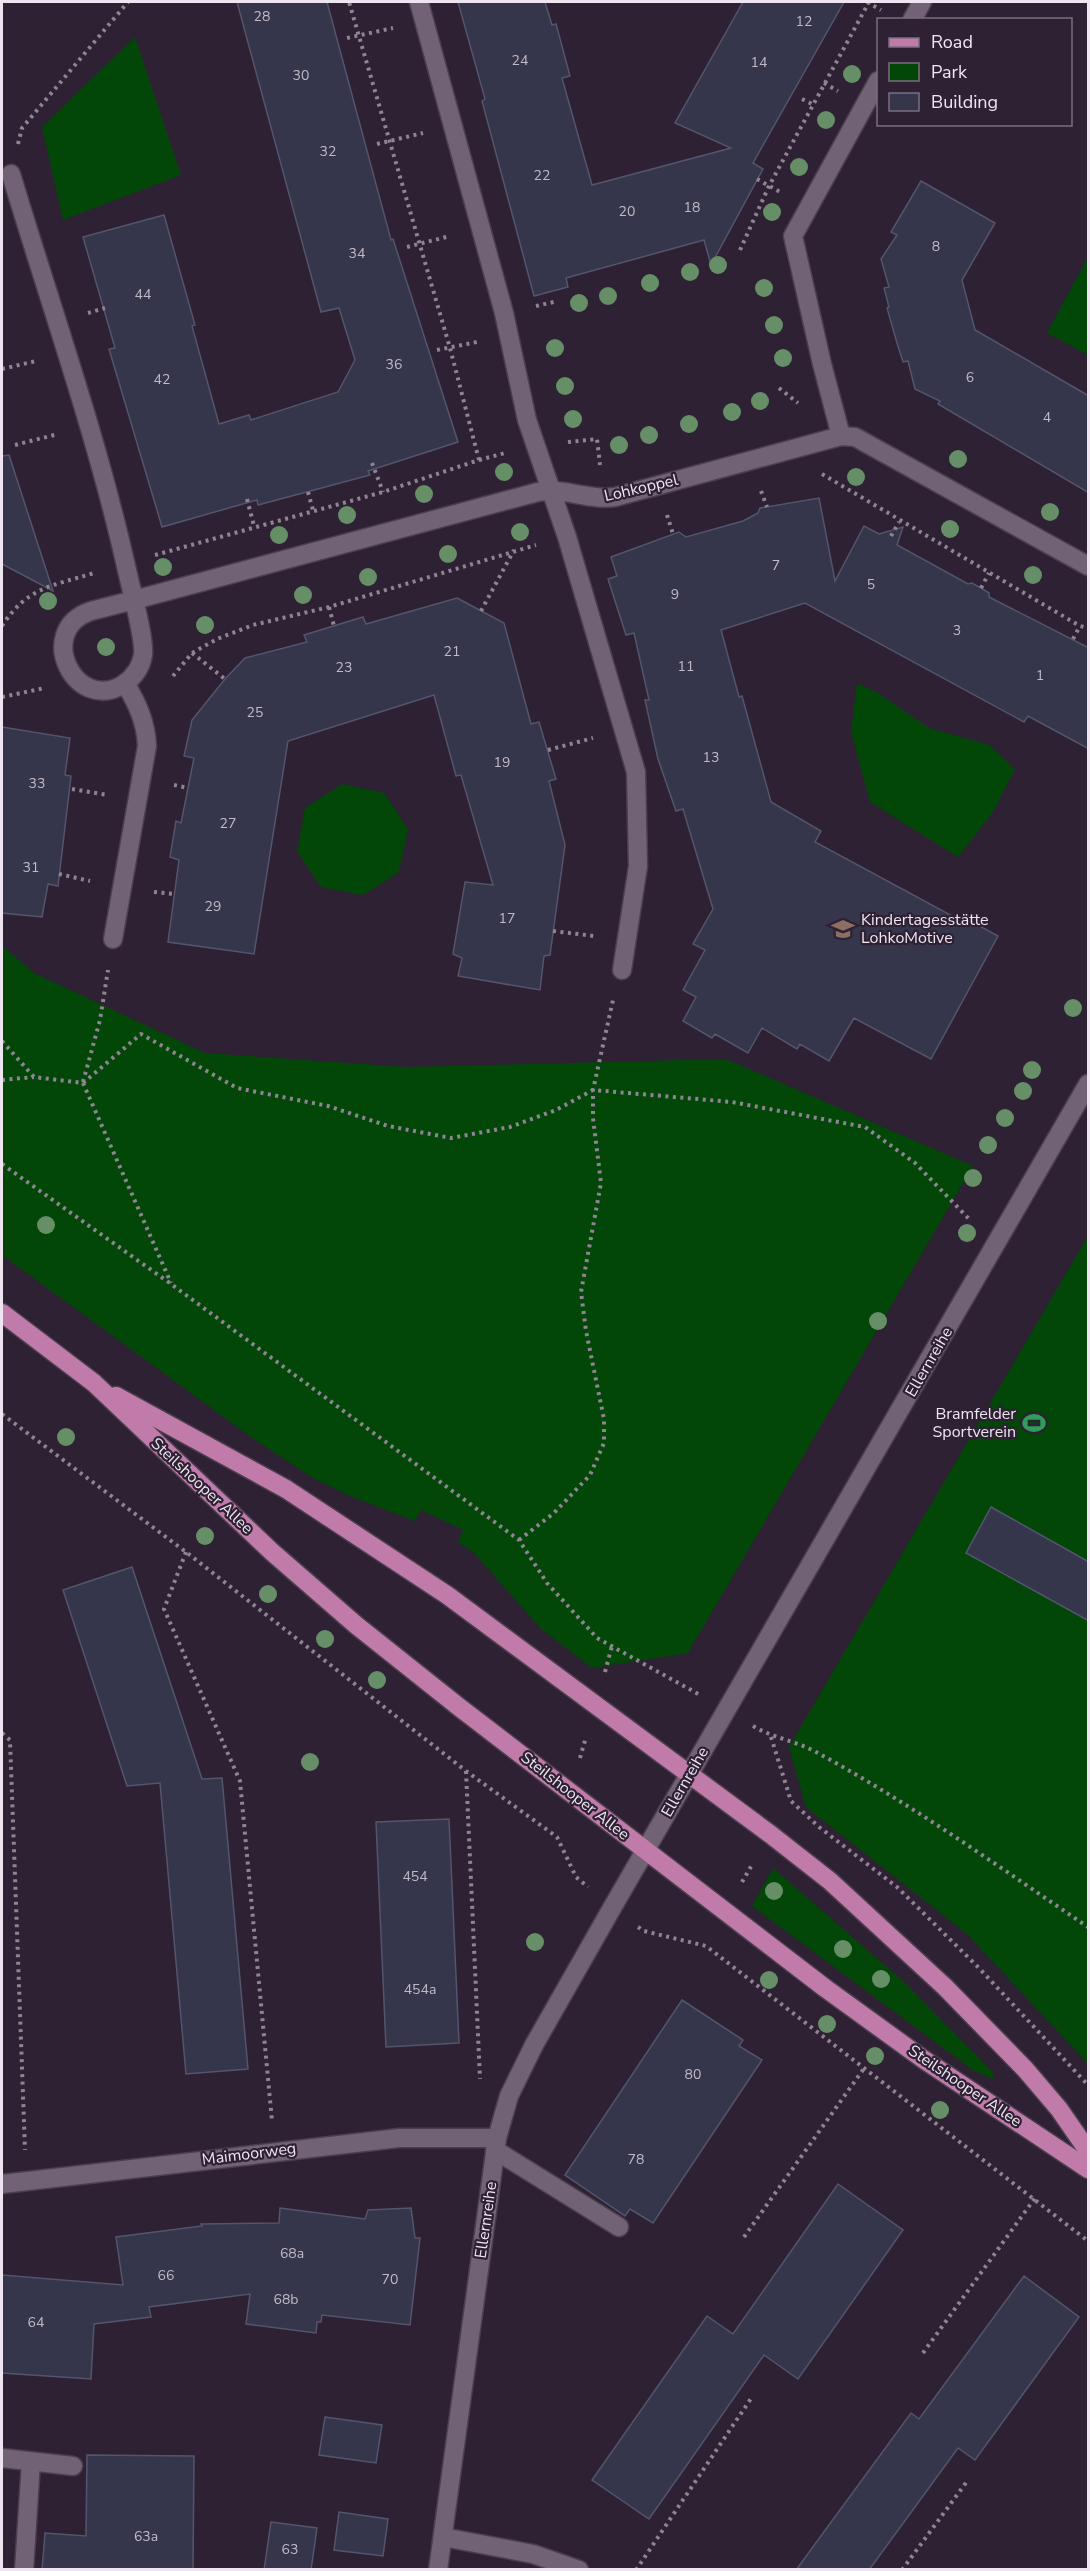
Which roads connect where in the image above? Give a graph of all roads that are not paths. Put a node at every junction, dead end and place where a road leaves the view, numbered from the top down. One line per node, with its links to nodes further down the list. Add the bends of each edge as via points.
1 (419, 2): 7 (street, via 509,336 527,420)
2 (922, 2): 3 (street)
3 (913, 18)
4 (877, 85): 6 (street, via 793,236)
5 (11, 174): 9 (street, via 88,427)
6 (841, 436): 7 (street, Lohkoppel, via 615,497 602,499); 8 (street, via 855,437)
7 (551, 490): 9 (street, Lohkoppel); 12 (street, via 636,772 638,866)
8 (1089, 566)
9 (134, 600): 10 (street, via 143,656 137,671); 10 (street, Lohkoppel, via 86,612 69,627 63,653 68,669 79,681 105,690)
10 (125, 682): 11 (street, via 141,712 147,746)
11 (113, 939)
12 (622, 970)
13 (1089, 1084): 16 (street, Ellernreihe)
14 (2, 1313): 15 (main road, Steilshooper Allee)
15 (94, 1383): 16 (main road, Steilshooper Allee, via 286,1489 447,1595); 17 (main road, Steilshooper Allee, via 356,1625)
16 (689, 1774): 17 (street, Ellernreihe); 19 (main road, Steilshooper Allee, via 830,1881 945,1987 1025,2069)
17 (645, 1851): 18 (street, Ellernreihe, via 534,2046 509,2096); 20 (main road, Steilshooper Allee, via 922,2059)
18 (496, 2144): 21 (street, Maimoorweg, via 399,2138); 22 (street); 26 (street, Ellernreihe)
19 (1089, 2151)
20 (1089, 2169)
21 (2, 2184)
22 (619, 2227)
23 (2, 2458): 24 (street)
24 (32, 2462): 25 (street); 27 (street)
25 (73, 2466)
26 (443, 2537): 28 (street, Ellernreihe); 29 (street, via 533,2554)
27 (24, 2570)
28 (438, 2570)
29 (579, 2570)

